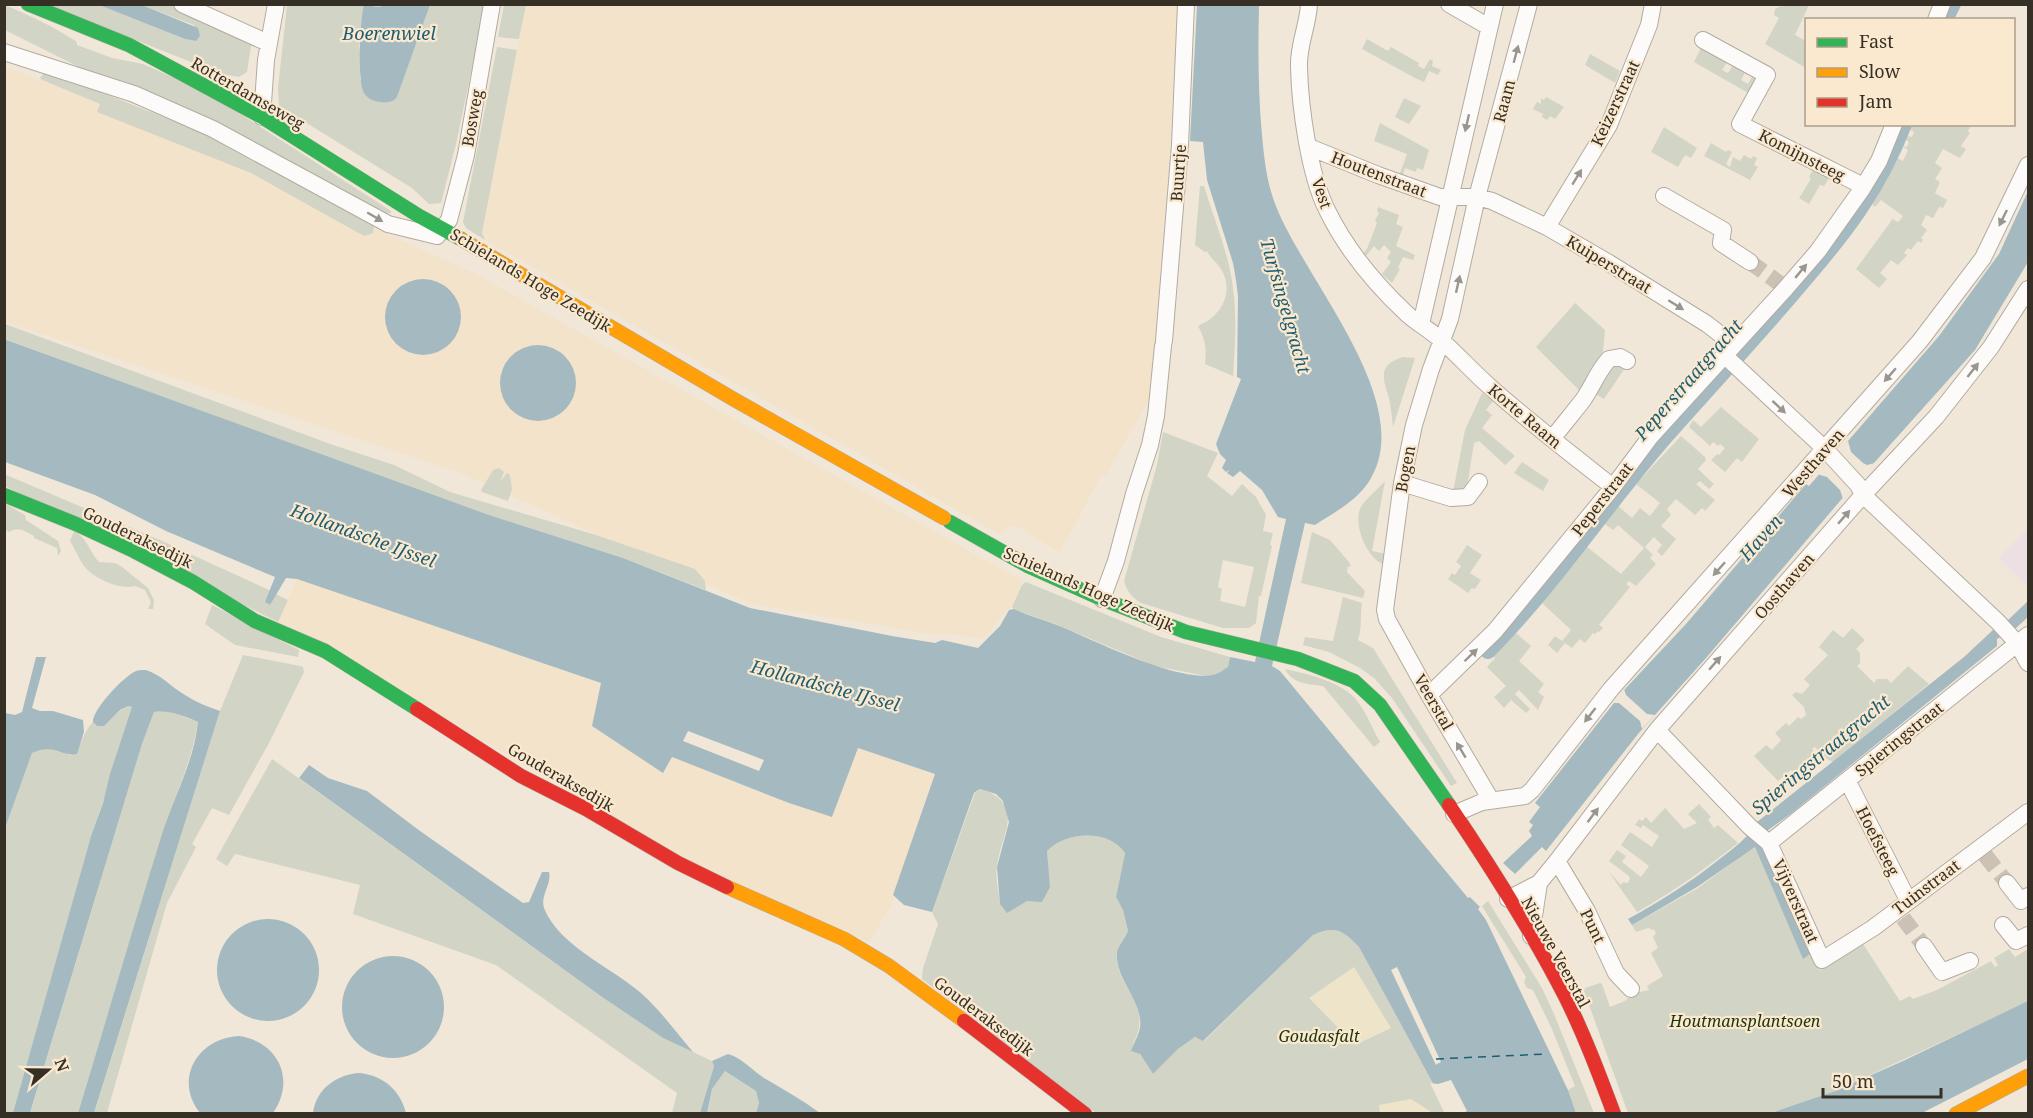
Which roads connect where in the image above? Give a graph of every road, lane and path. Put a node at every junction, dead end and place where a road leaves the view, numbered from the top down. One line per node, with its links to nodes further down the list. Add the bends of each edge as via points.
1 (28, 4): 15 (main road, Rotterdamseweg, via 129,45)
2 (182, 4): 13 (street)
3 (276, 4): 13 (street)
4 (492, 4): 24 (street, Bosweg, via 466,155 449,220)
5 (1186, 4): 38 (street, Buurtje, via 1180,145 1156,416 1116,561)
6 (1309, 4): 17 (street, Vest, via 1299,65)
7 (1449, 4): 11 (street)
8 (1495, 4): 11 (street, Raam)
9 (1529, 4): 22 (street, Raam, one-way to 9)
10 (1653, 4): 23 (street, Keizerstraat, one-way to 10, via 1609,125 1649,25)
11 (1489, 27): 20 (street, Raam, one-way to 20)
12 (1703, 40): 19 (street, Komijnsteeg, via 1767,75 1740,124)
13 (268, 43): 15 (street)
14 (4, 52): 24 (street, Schielands Hoge Zeedijk, one-way to 24, via 134,94 213,129 388,224 437,236)
15 (262, 117): 24 (main road, Rotterdamseweg)
16 (1893, 126): 19 (street, Peperstraat)
17 (1309, 147): 20 (street, Houtenstraat, via 1440,197); 27 (street, Vest, via 1326,208 1344,240 1373,279)
18 (2028, 165): 32 (street, Westhaven, one-way to 32, via 1983,258)
19 (1863, 186): 29 (street, Peperstraat, one-way to 19, via 1783,286 1824,243)
20 (1449, 196): 22 (street); 27 (street, Raam)
21 (1664, 196): 25 (street, via 1724,230 1721,243)
22 (1477, 197): 23 (street, Kuiperstraat); 28 (street, Raam, one-way to 22)
23 (1547, 227): 29 (street, Kuiperstraat, one-way to 29, via 1679,306)
24 (443, 228): 38 (main road, Schielands Hoge Zeedijk, via 1028,566)
25 (1750, 262)
26 (2028, 289): 36 (street, Oosthaven, one-way to 26, via 1936,417 1991,347)
27 (1421, 324): 28 (street, Vest)
28 (1442, 340): 31 (street, Korte Raam); 34 (street, Bogen, via 1414,425)
29 (1731, 357): 32 (street, Kuiperstraat, one-way to 32); 35 (street, Peperstraat, via 1651,436)
30 (1627, 361): 31 (street, via 1620,357 1609,359)
31 (1552, 439): 35 (street, Korte Raam)
32 (1828, 453): 36 (street, Kuiperstraat); 45 (street, Westhaven, one-way to 45, via 1611,689 1532,790 1525,796)
33 (1479, 482): 34 (street, via 1467,497 1451,498)
34 (1402, 483): 39 (street, Bogen)
35 (1613, 487): 42 (street, Peperstraat, one-way to 35, via 1496,631)
36 (1861, 490): 40 (street, Kuiperstraat); 43 (street, Oosthaven, one-way to 36)
37 (4, 495): 63 (main road, Gouderaksedijk, via 134,551 255,621 324,651 521,776 687,867 844,939 889,966)
38 (1101, 598): 47 (main road, Schielands Hoge Zeedijk, via 1186,632 1298,659 1354,681 1380,705)
39 (1386, 601): 42 (street, Veerstal, via 1387,619)
40 (2019, 638): 41 (street, Kuiperstraat); 44 (street, Spieringstraat)
41 (2028, 663)
42 (1429, 695): 45 (street, Veerstal, one-way to 42)
43 (1657, 730): 48 (street); 49 (street, Oosthaven, one-way to 43)
44 (1848, 782): 48 (street, Spieringstraat); 54 (street, Hoefsteeg)
45 (1491, 800): 47 (street, Westhaven)
46 (2028, 812): 54 (street, Tuinstraat, via 1982,852)
47 (1454, 814): 52 (main road, Nieuwe Veerstal)
48 (1766, 840): 59 (street, Vijverstraat)
49 (1557, 861): 50 (street, Oosthaven); 61 (street, Punt, via 1587,911 1616,973)
50 (1539, 883): 52 (street, Oosthaven); 57 (street)
51 (2007, 883): 53 (street)
52 (1508, 899): 57 (main road, Nieuwe Veerstal)
53 (2026, 903)
54 (1903, 909): 59 (street, Tuinstraat)
55 (2003, 925): 56 (street, via 2016,941)
56 (2028, 935)
57 (1531, 936): 64 (main road, Nieuwe Veerstal, via 1577,1022)
58 (1924, 946): 60 (street, via 1942,972)
59 (1822, 960)
60 (1970, 961)
61 (1631, 989)
62 (2028, 1076): 65 (main road)
63 (1085, 1113)
64 (1614, 1113)
65 (1956, 1113)

